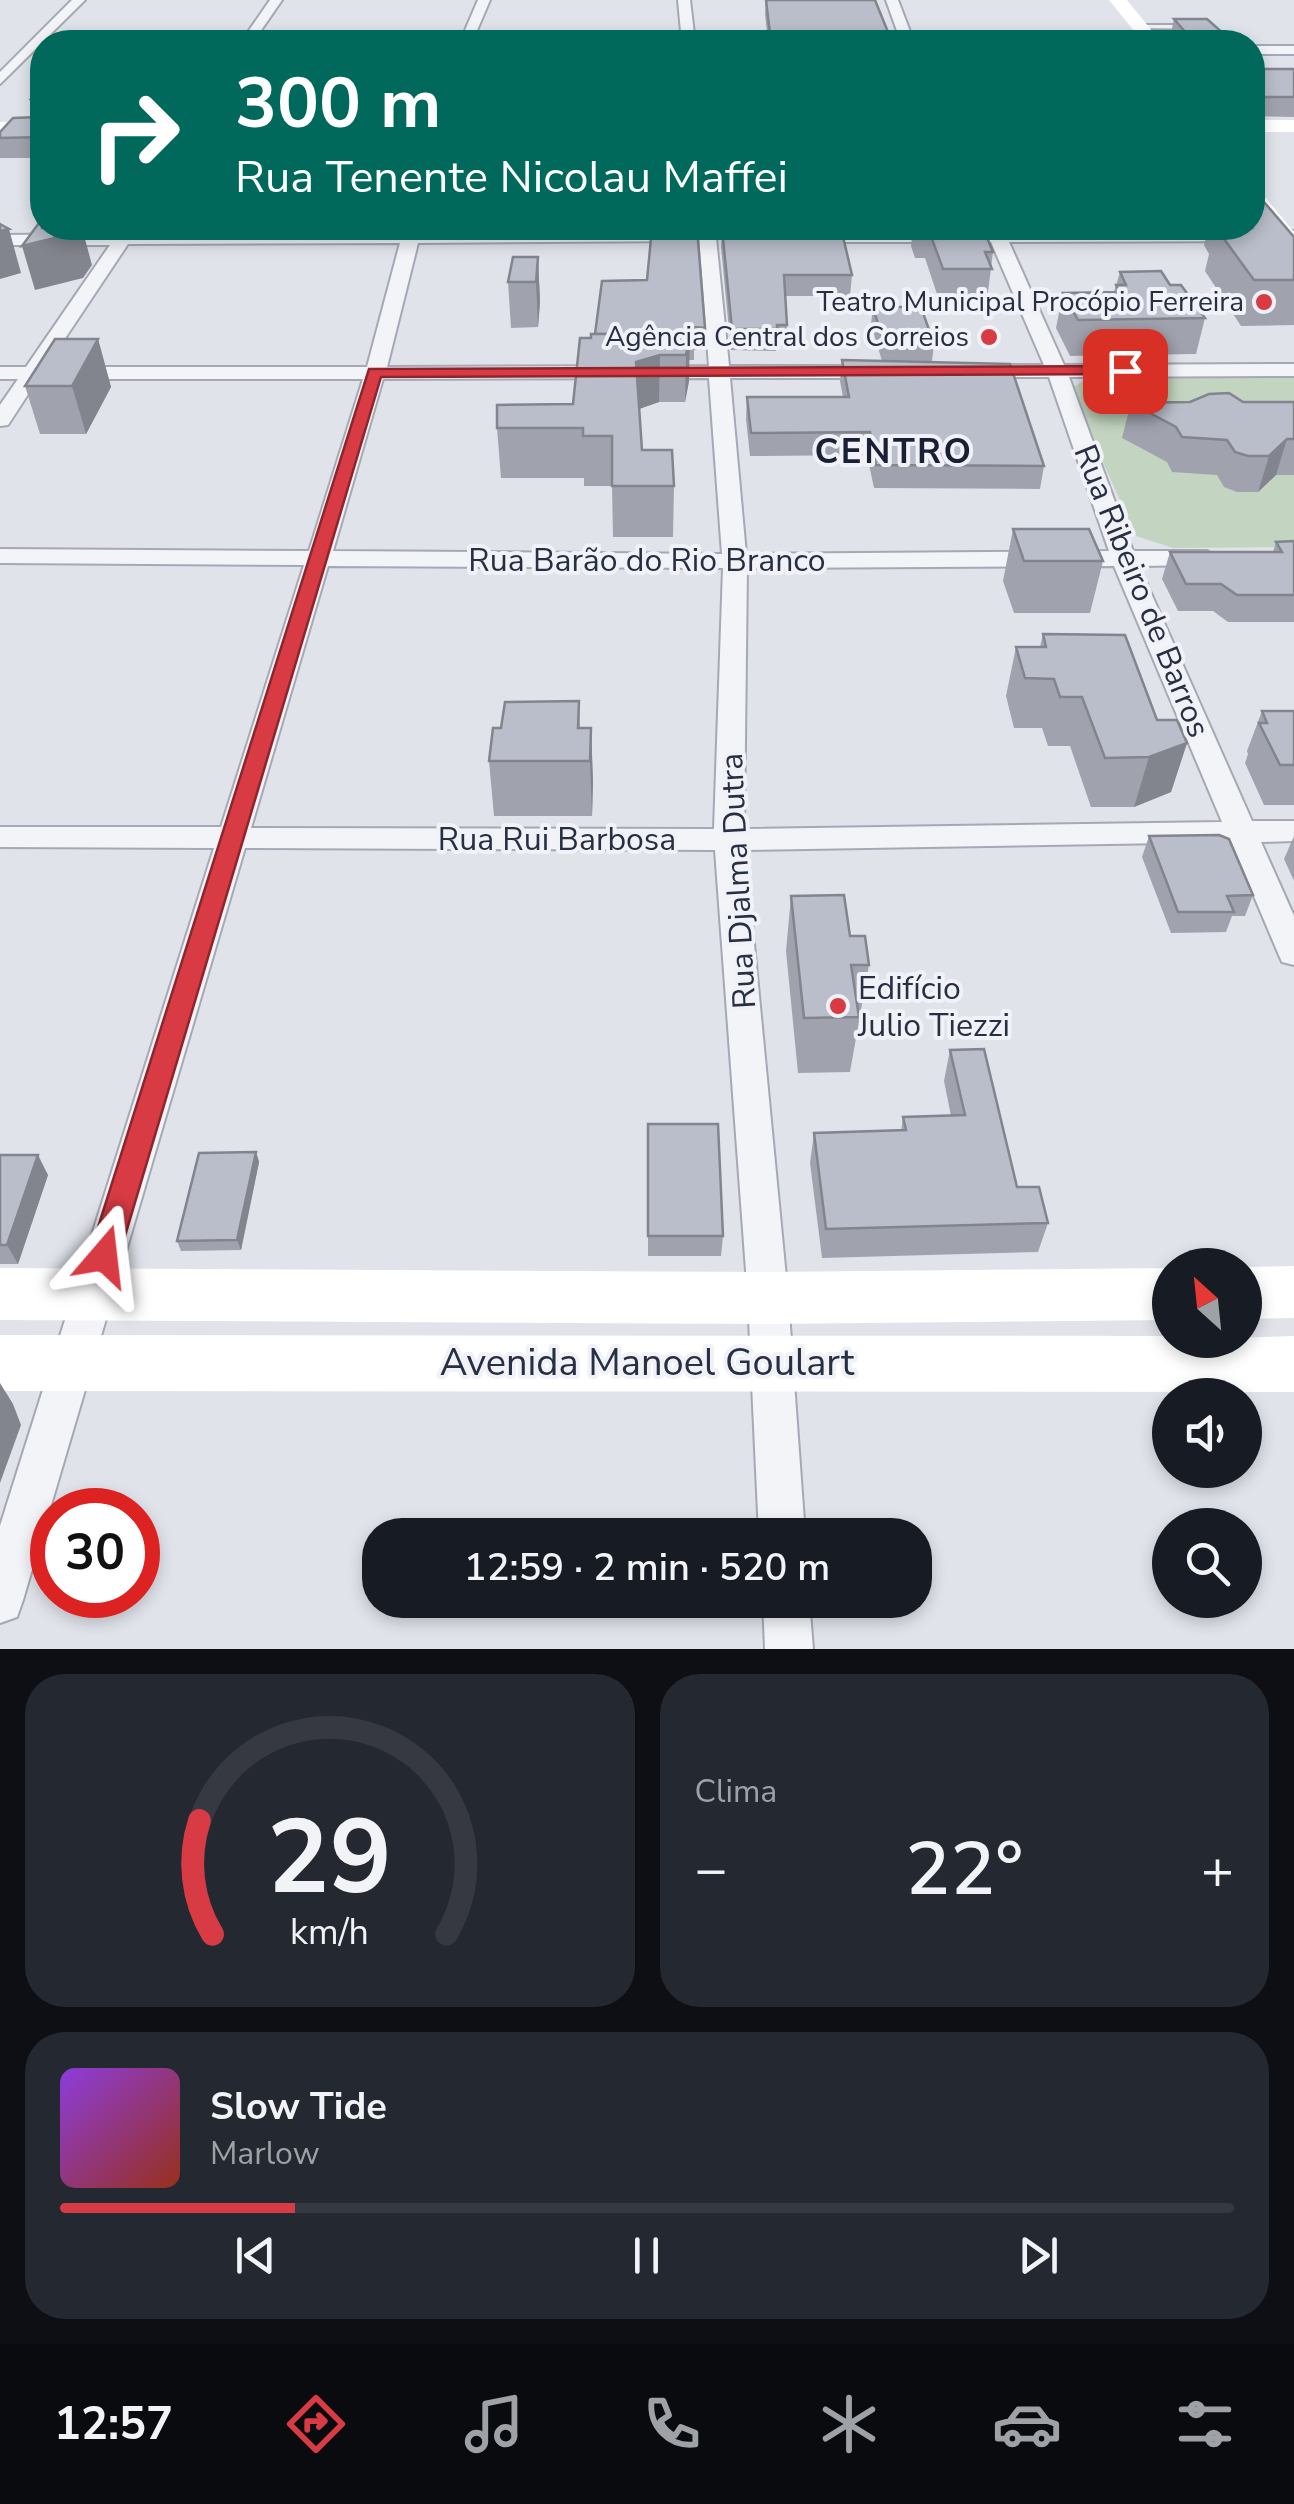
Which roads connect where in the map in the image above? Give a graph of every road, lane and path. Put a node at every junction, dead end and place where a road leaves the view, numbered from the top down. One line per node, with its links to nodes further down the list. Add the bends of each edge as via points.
1 (79, 0): 8 (street)
2 (276, 0): 9 (street)
3 (484, 0): 10 (street)
4 (684, 0): 11 (street)
5 (892, 0): 12 (street)
6 (1097, 0): 13 (main road)
7 (1118, 0): 14 (main road)
8 (54, 30)
9 (256, 30)
10 (471, 30)
11 (688, 30)
12 (903, 30)
13 (1133, 30)
14 (1137, 30)
15 (0, 50): 16 (street)
16 (30, 50)
17 (1265, 50): 18 (street)
18 (1294, 50)
19 (30, 56): 20 (street)
20 (0, 80)
21 (1265, 126): 22 (main road)
22 (1294, 126)
23 (0, 128): 24 (main road)
24 (30, 128)
25 (1265, 134): 26 (main road)
26 (1294, 134)
27 (0, 136): 28 (main road)
28 (30, 136)
29 (1265, 190): 31 (main road)
30 (1265, 197): 39 (main road)
31 (1294, 210)
32 (30, 239): 34 (street)
33 (1265, 239): 39 (street)
34 (0, 240)
35 (122, 240): 46 (street)
36 (410, 240): 47 (street)
37 (714, 240): 43 (street, Rua Djalma Dutra)
38 (999, 240): 42 (street, Rua Ribeiro de Barros)
39 (1290, 240)
40 (1294, 370): 42 (street)
41 (958, 371): 42 (street)
42 (1057, 371): 50 (street, Rua Ribeiro de Barros)
43 (721, 372): 44 (street); 47 (street); 53 (street, Rua Djalma Dutra)
44 (899, 372)
45 (0, 373): 46 (street)
46 (30, 373): 47 (street); 48 (street)
47 (375, 373): 52 (street)
48 (0, 420)
49 (0, 556): 52 (street, Rua Barão do Rio Branco)
50 (1123, 558): 51 (street, Rua Barão do Rio Branco); 53 (street, Rua Barão do Rio Branco); 55 (street, Rua Ribeiro de Barros)
51 (1231, 558)
52 (318, 559): 53 (street, Rua Barão do Rio Branco); 57 (street)
53 (735, 561): 58 (street, Rua Djalma Dutra)
54 (1294, 831): 55 (street, Rua Rui Barbosa)
55 (1240, 832): 58 (street, Rua Rui Barbosa); 59 (street, Rua Ribeiro de Barros)
56 (0, 837): 57 (street, Rua Rui Barbosa)
57 (232, 838): 58 (street, Rua Rui Barbosa); 63 (street)
58 (729, 840): 65 (street, Rua Djalma Dutra)
59 (1294, 953)
60 (1294, 1292): 61 (main road)
61 (1262, 1293)
62 (0, 1294): 63 (main road, Avenida Manoel Goulart)
63 (93, 1294): 65 (main road, Avenida Manoel Goulart); 67 (street)
64 (1152, 1294): 65 (main road, Avenida Manoel Goulart)
65 (768, 1298): 66 (street, Rua Djalma Dutra)
66 (772, 1361): 67 (main road, Avenida Manoel Goulart); 69 (main road, Avenida Manoel Goulart); 70 (street, Rua Djalma Dutra)
67 (73, 1362): 68 (main road, Avenida Manoel Goulart); 71 (street)
68 (0, 1363)
69 (1294, 1364)
70 (781, 1518)
71 (0, 1600)
72 (787, 1618): 73 (street)
73 (789, 1649)

